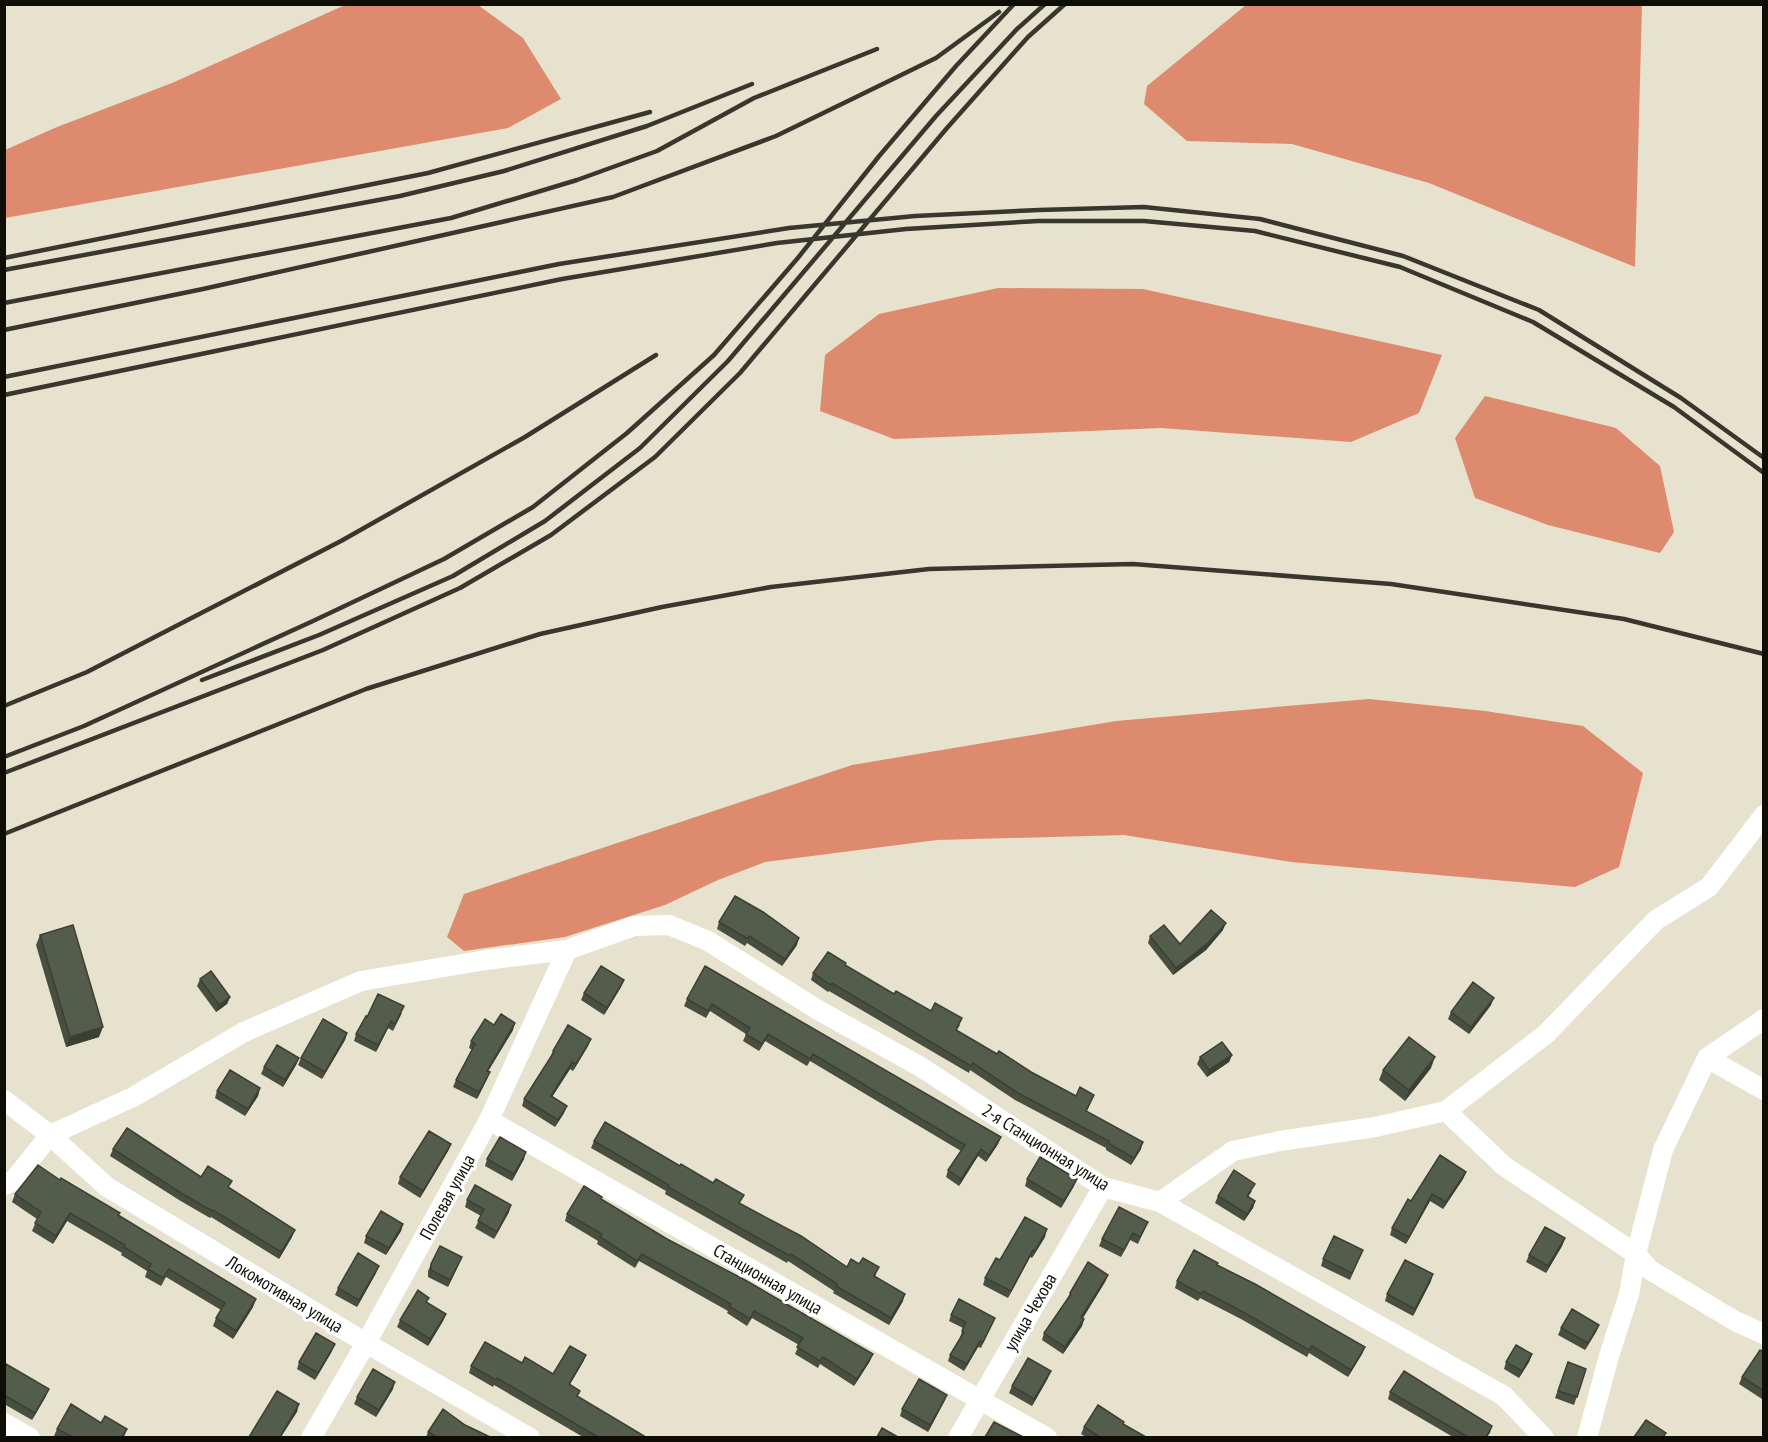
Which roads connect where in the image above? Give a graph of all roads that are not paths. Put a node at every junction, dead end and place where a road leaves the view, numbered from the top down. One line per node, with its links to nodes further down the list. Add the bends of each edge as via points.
1 (1764, 815): 7 (street, via 1709,887 1656,920 1546,1034)
2 (567, 950): 8 (street, Полевая улица); 9 (street, 2-я Станционная улица, via 361,981 244,1032 133,1097); 11 (street, 2-я Станционная улица, via 634,926 669,925 708,940 818,1010 921,1067)
3 (1764, 1019): 4 (street)
4 (1707, 1058): 5 (street); 13 (street, via 1663,1150)
5 (1764, 1090)
6 (4, 1100): 9 (street, Локомотивная улица)
7 (1446, 1111): 12 (street, via 1233,1151); 13 (street, via 1504,1166)
8 (489, 1120): 15 (street, Полевая улица); 16 (street, Станционная улица)
9 (50, 1135): 10 (street, via 13,1181); 15 (street, Локомотивная улица, via 107,1186)
10 (4, 1185)
11 (1103, 1187): 12 (street, 2-я Станционная улица); 16 (street, улица Чехова)
12 (1160, 1202): 23 (street, 2-я Станционная улица, via 1504,1395)
13 (1636, 1254): 14 (street, via 1650,1270); 24 (street, via 1629,1294)
14 (1764, 1334)
15 (366, 1344): 19 (street, Полевая улица); 20 (street, Локомотивная улица)
16 (980, 1399): 21 (street, улица Чехова); 22 (street, Станционная улица)
17 (4, 1423): 18 (street)
18 (30, 1437)
19 (312, 1437)
20 (530, 1437)
21 (958, 1437)
22 (1047, 1437)
23 (1544, 1437)
24 (1587, 1437)

